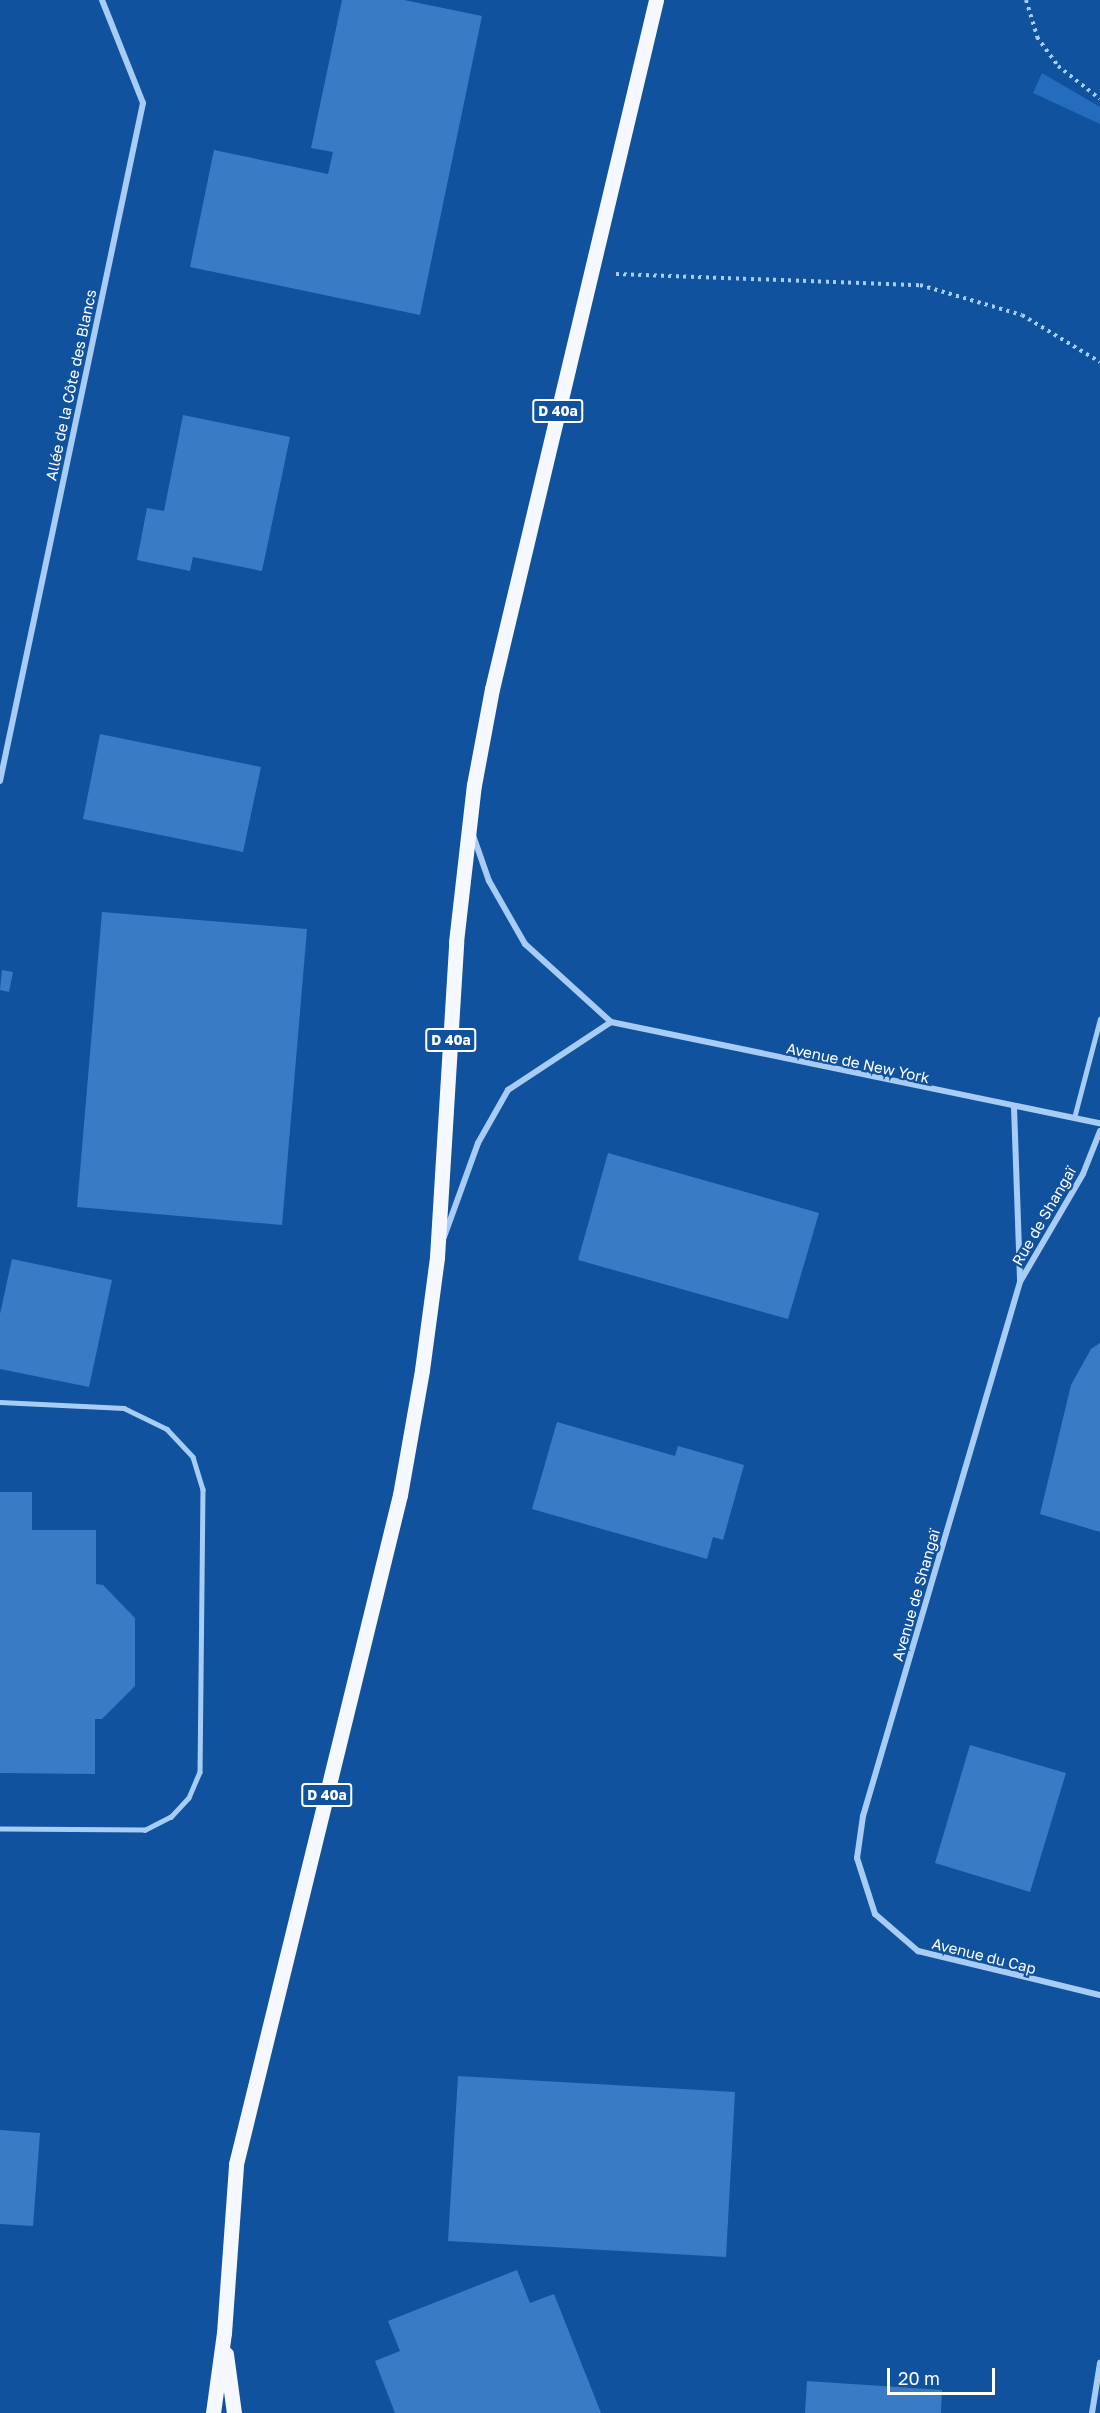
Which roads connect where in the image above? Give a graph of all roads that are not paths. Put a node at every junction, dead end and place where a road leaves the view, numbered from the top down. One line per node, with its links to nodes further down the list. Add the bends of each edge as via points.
1 (102, 0): 3 (street, Allée de la Côte des Blancs, via 143,104)
2 (656, 0): 4 (main road, D 40a, via 492,689)
3 (0, 781)
4 (469, 823): 6 (street, via 489,881 525,944); 11 (main road, D 40a, via 456,942)
5 (1100, 1018): 8 (lane)
6 (611, 1022): 7 (street, Avenue de New York); 11 (street, via 508,1090 478,1143)
7 (1014, 1107): 8 (street, Avenue de New York); 12 (street, Rue de Shangaï)
8 (1074, 1118): 9 (street, Avenue de New York)
9 (1100, 1123)
10 (1100, 1131): 12 (street, Rue de Shangaï, via 1083,1174)
11 (437, 1257): 17 (main road, D 40a, via 400,1495 236,2164)
12 (1020, 1282): 15 (street, Avenue de Shangaï, via 863,1816 857,1858)
13 (0, 1402): 14 (lane, via 124,1408 167,1428 193,1457 203,1489 200,1772 189,1798 171,1817 145,1830)
14 (0, 1829)
15 (875, 1914): 16 (street, Avenue du Cap, via 918,1951)
16 (1100, 1995)
17 (224, 2333): 19 (main road, D 40a); 20 (main road, D 40a)
18 (1100, 2363): 21 (street)
19 (213, 2413)
20 (234, 2413)
21 (1092, 2413)

